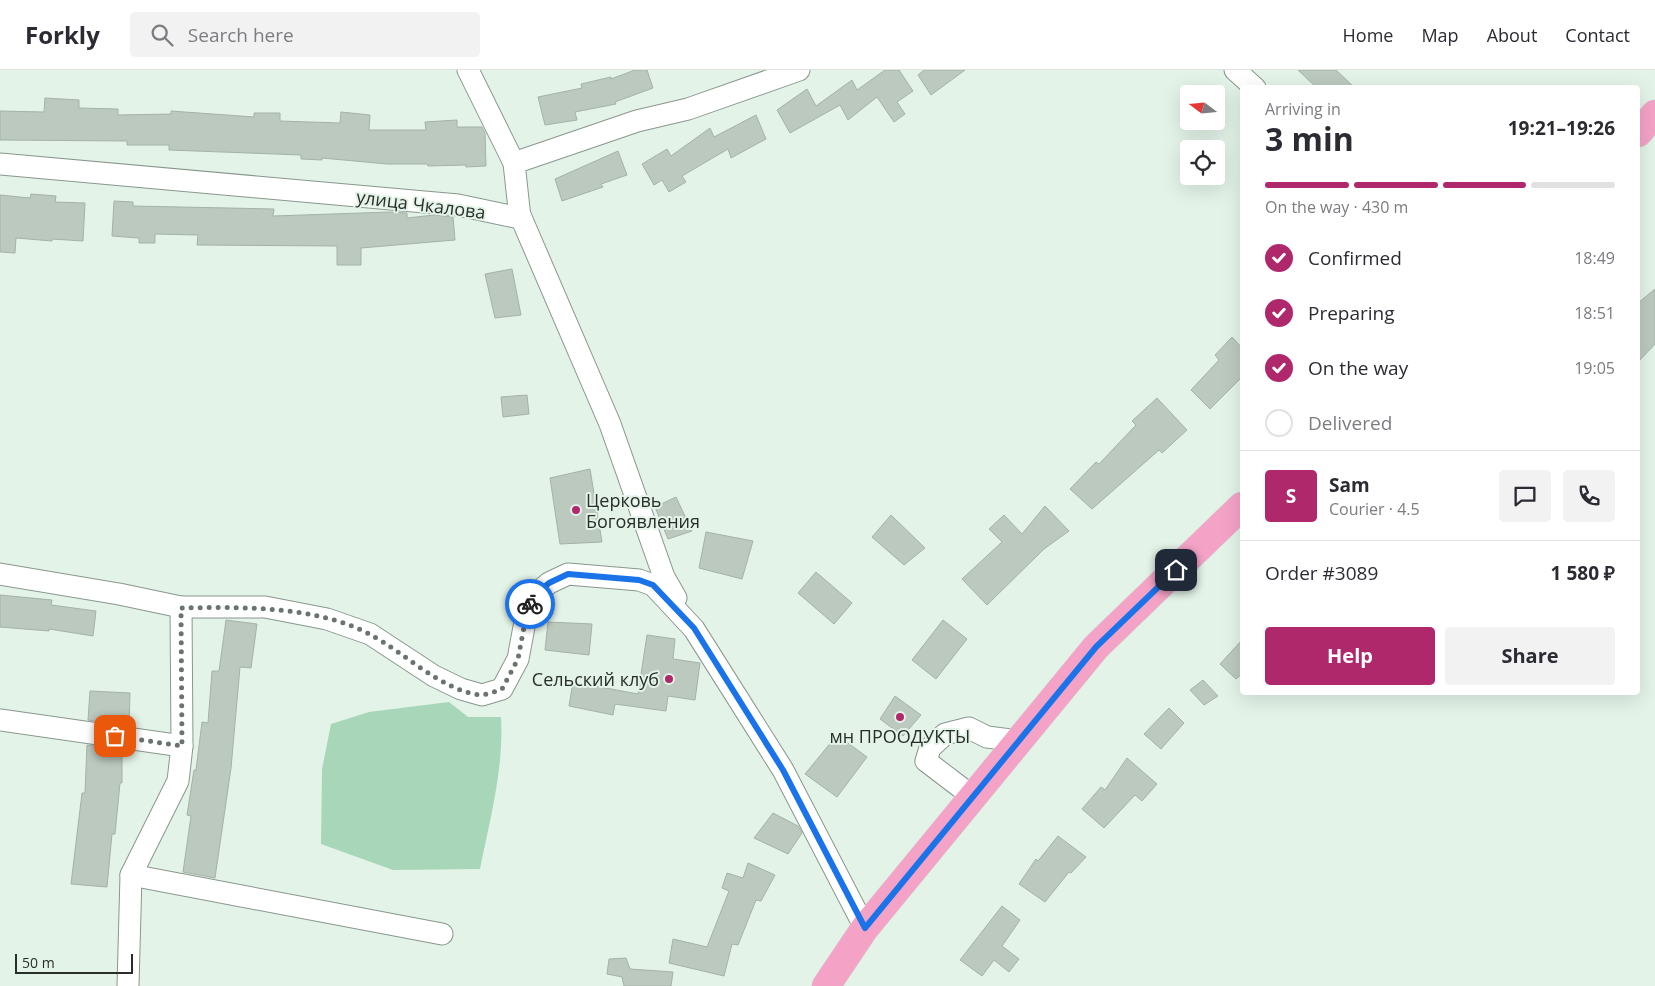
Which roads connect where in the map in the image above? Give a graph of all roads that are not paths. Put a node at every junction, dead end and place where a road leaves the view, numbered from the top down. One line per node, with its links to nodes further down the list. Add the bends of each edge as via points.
1 (468, 70): 7 (street)
2 (799, 70): 7 (street, via 688,109 637,121)
3 (1235, 70): 4 (street)
4 (1252, 85)
5 (1655, 114): 6 (main road)
6 (1640, 131)
7 (514, 163): 9 (street)
8 (0, 164): 9 (street, улица Чкалова, via 458,205)
9 (520, 218): 13 (street, via 520,215 610,424 664,577)
10 (1240, 508): 15 (main road, via 1096,647)
11 (0, 574): 12 (street)
12 (181, 608): 13 (street, via 265,607 327,619 370,634 434,676 482,695 502,689 518,659 527,611 535,595 549,583 568,574 639,580 653,585); 16 (street)
13 (694, 628): 19 (street, via 783,770)
14 (0, 720): 16 (street)
15 (1020, 741): 17 (main road); 17 (street, via 987,737 969,728 945,734 930,748 926,761 964,790)
16 (182, 746): 18 (street, via 178,781)
17 (970, 801): 19 (main road)
18 (131, 875): 20 (street); 21 (street)
19 (865, 928): 22 (main road)
20 (442, 934)
21 (128, 986)
22 (826, 986)

